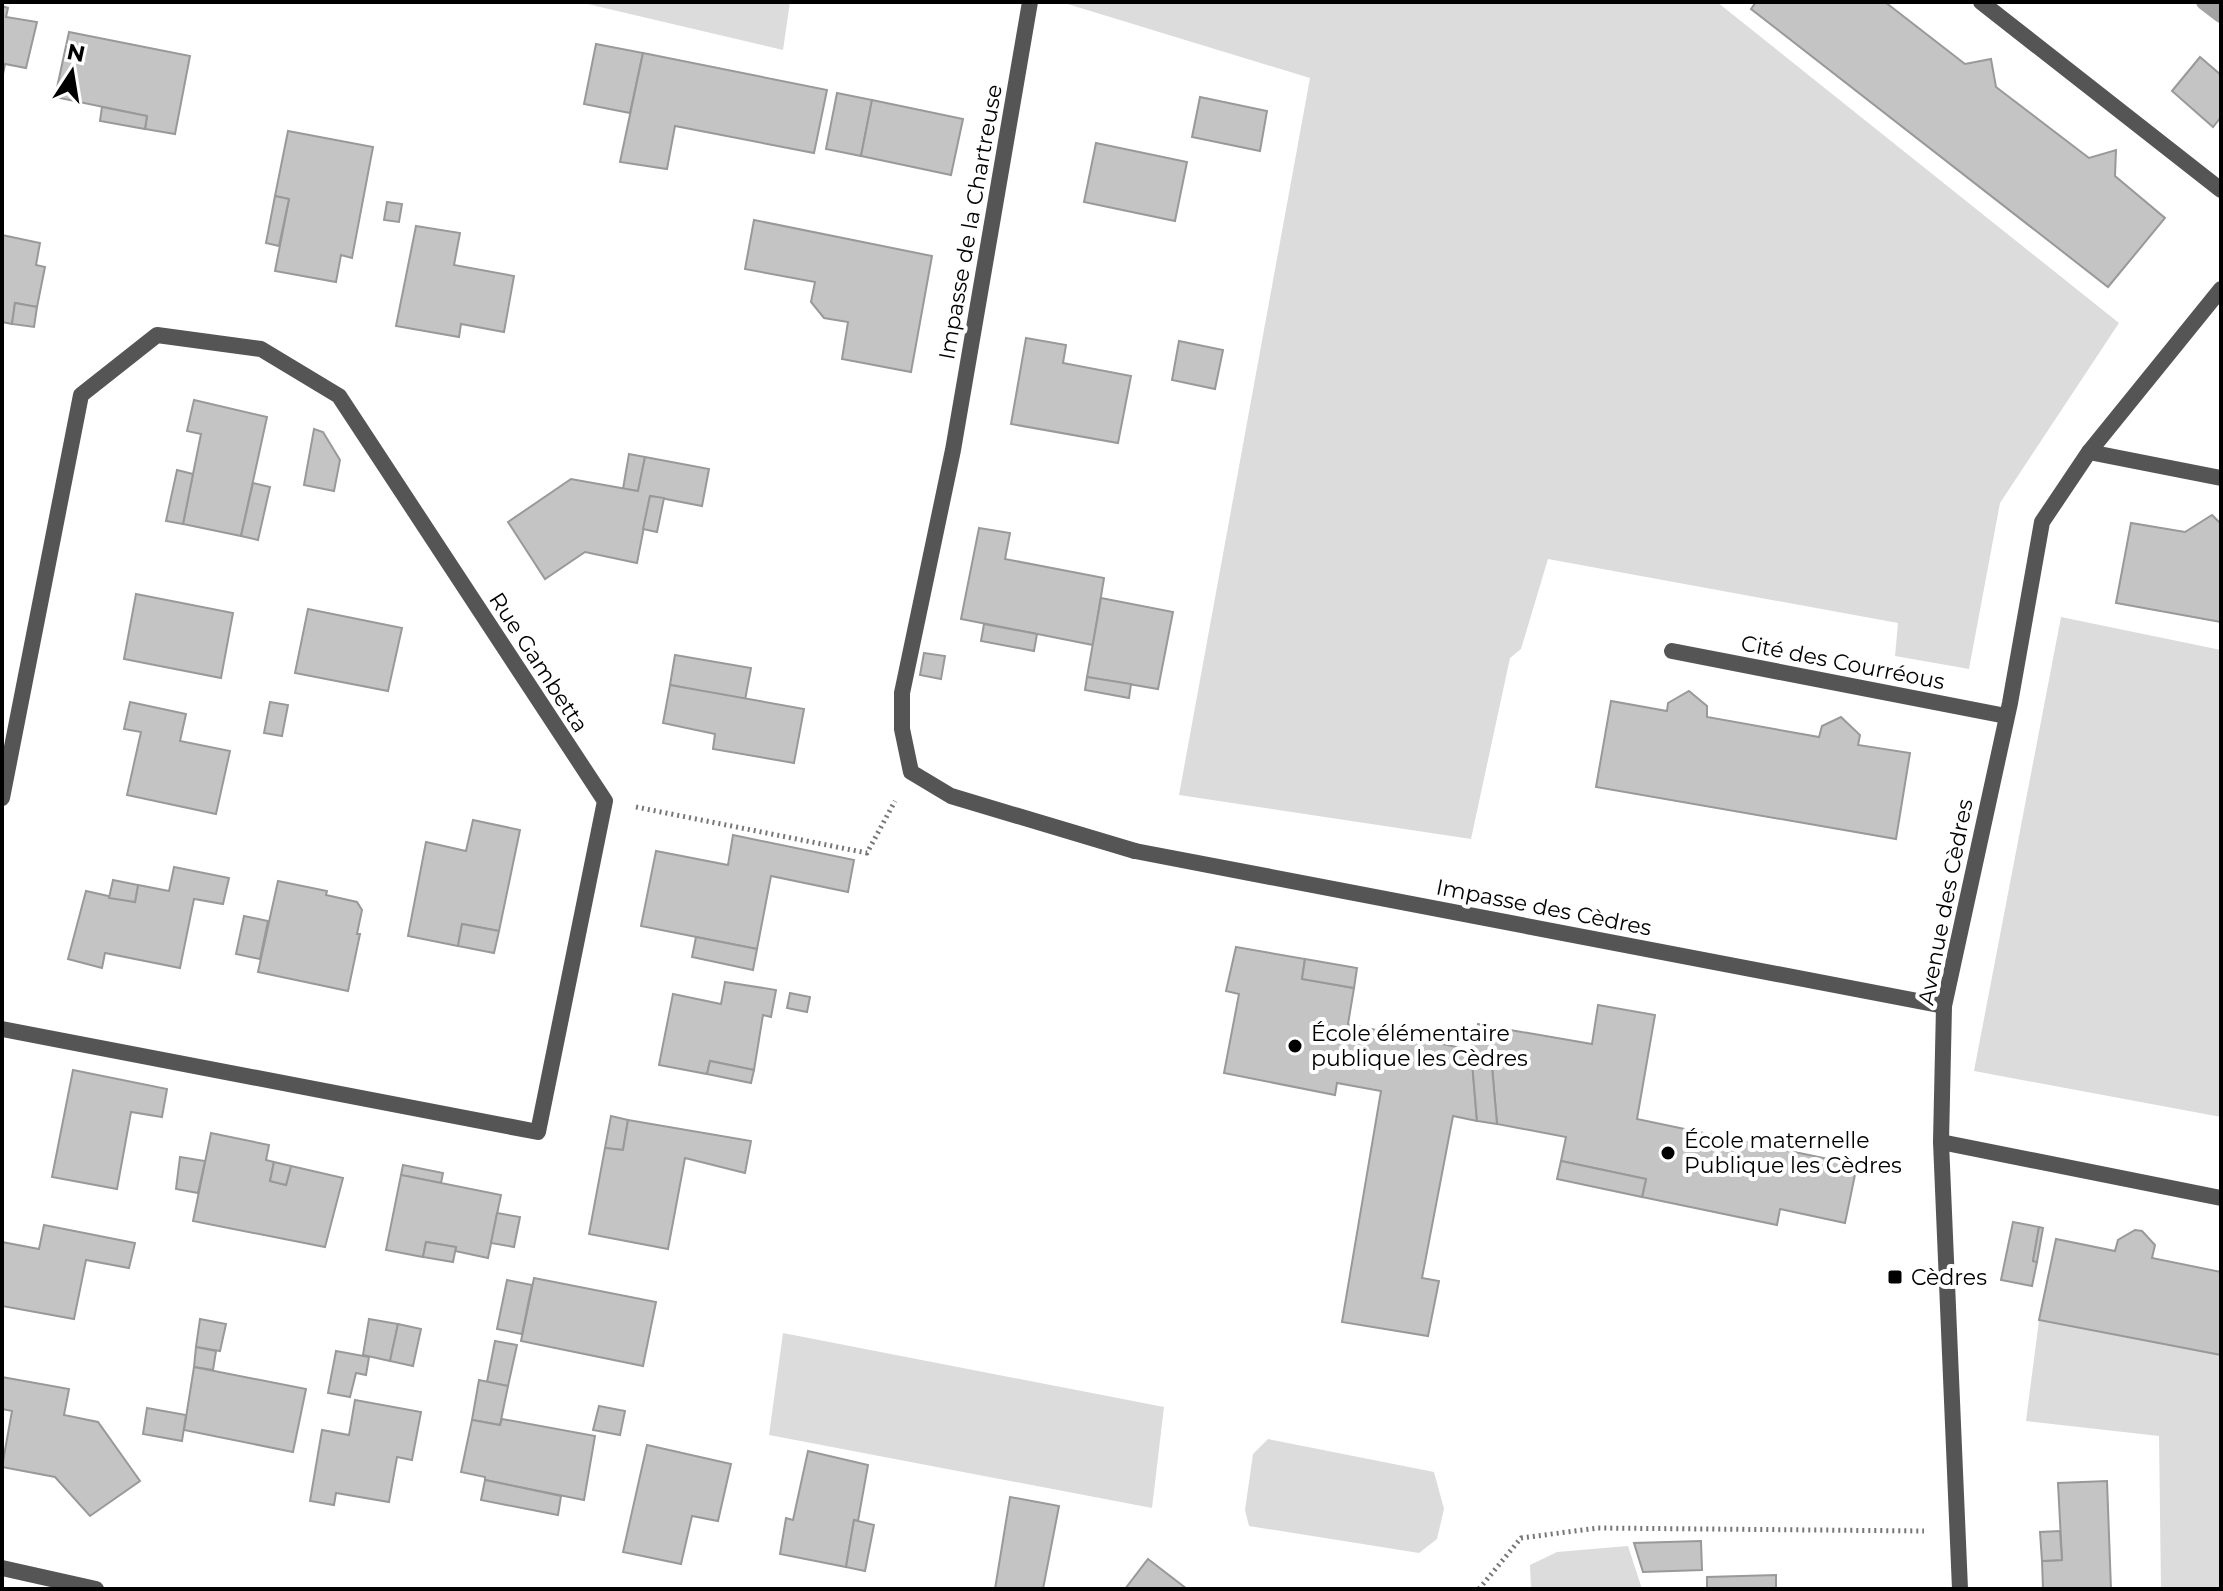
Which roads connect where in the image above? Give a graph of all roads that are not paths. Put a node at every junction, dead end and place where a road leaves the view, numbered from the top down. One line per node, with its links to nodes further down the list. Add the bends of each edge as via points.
1 (1030, 2): 9 (street, Impasse de la Chartreuse, via 953,450 902,693 902,729)
2 (1981, 2): 3 (street)
3 (2221, 190)
4 (2221, 289): 5 (street, Avenue des Cèdres)
5 (2089, 452): 6 (street); 8 (street, Avenue des Cèdres, via 2042,522)
6 (2221, 478)
7 (1672, 651): 8 (street, Cité des Courréous)
8 (2006, 716): 11 (street, Avenue des Cèdres)
9 (911, 772): 11 (street, Impasse des Cèdres, via 951,796 1135,851)
10 (2, 798): 12 (street, Rue Gambetta, via 81,395 157,335 261,349 339,396 605,801 538,1132)
11 (1944, 1006): 13 (street, Avenue des Cèdres)
12 (2, 1029)
13 (1941, 1142): 14 (street); 17 (street, Avenue des Cèdres)
14 (2221, 1198)
15 (2, 1568): 16 (street)
16 (96, 1589)
17 (1960, 1589)

